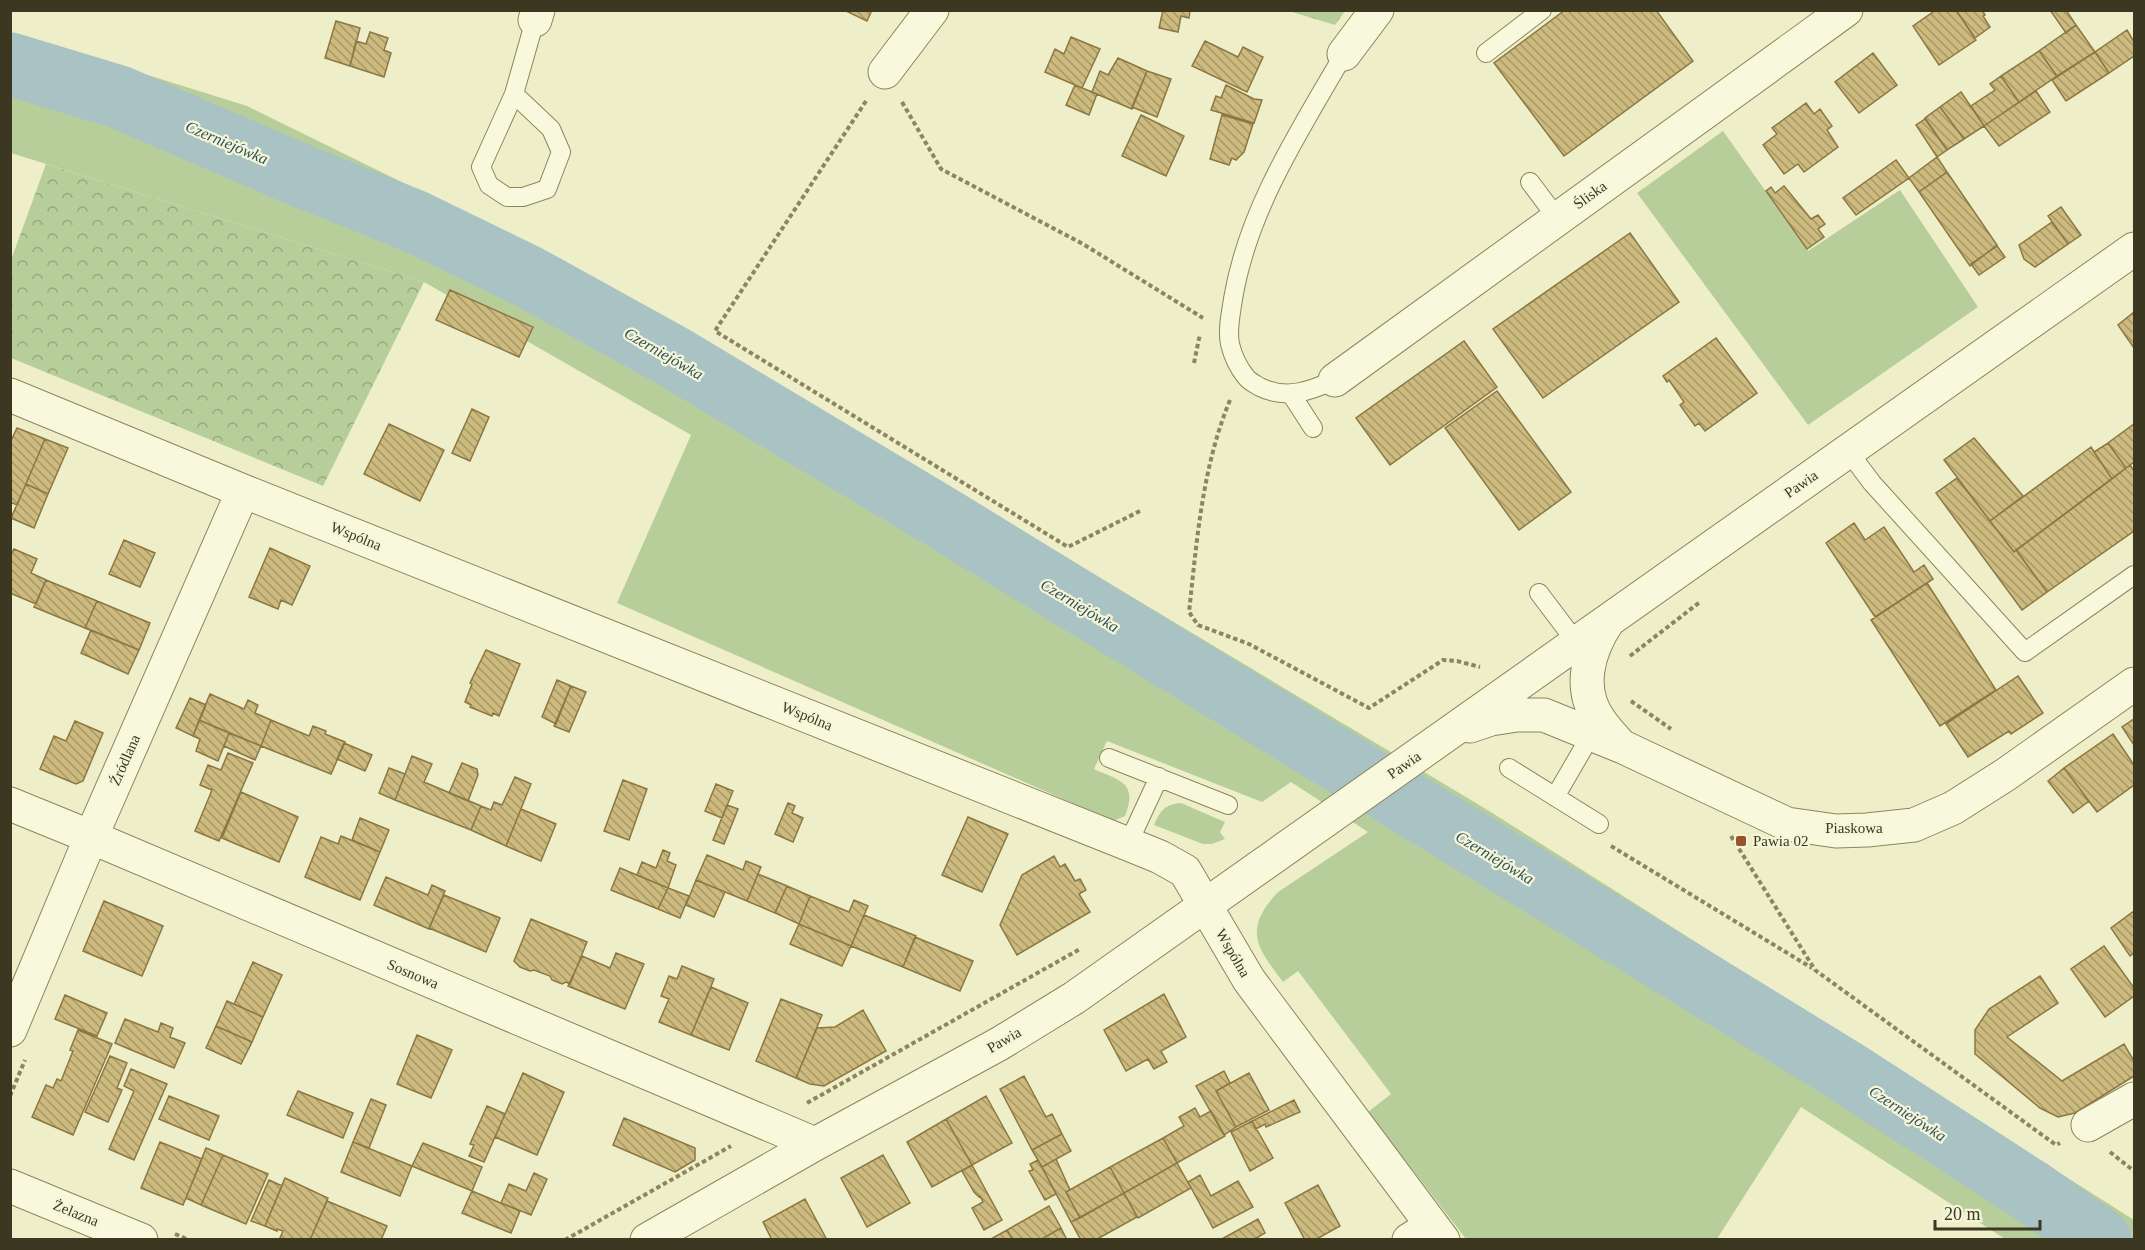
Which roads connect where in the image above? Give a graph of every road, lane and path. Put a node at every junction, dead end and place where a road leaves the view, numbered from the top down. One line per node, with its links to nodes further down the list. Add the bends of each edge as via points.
1 (932, 10): 8 (street)
2 (1377, 10): 7 (street)
3 (1542, 10): 6 (lane)
4 (1846, 10): 11 (street, Śliska)
5 (537, 16): 9 (lane)
6 (1486, 53)
7 (1344, 54): 14 (lane, via 1292,143 1250,233 1230,316 1230,343)
8 (885, 72): 13 (path, via 941,170 1083,244 1203,317); 21 (path, via 715,331 1068,547)
9 (514, 94): 9 (lane, via 481,167 489,185 507,197 523,197 547,189 561,152 551,129)
10 (1530, 182): 11 (lane)
11 (1557, 218): 15 (street, Śliska)
12 (2134, 249): 19 (street, Pawia)
13 (1194, 363)
14 (1241, 372): 16 (lane, via 1266,390); 26 (path, via 1219,425 1203,490 1189,612 1198,625 1249,644 1369,708 1443,660)
15 (1335, 380): 16 (lane)
16 (1291, 394): 18 (lane)
17 (10, 395): 20 (street, Wspólna)
18 (1313, 428)
19 (1848, 451): 22 (lane, via 1872,483 2025,652); 24 (street, Pawia)
20 (243, 491): 41 (street, Źródlana); 43 (street, Wspólna)
21 (1140, 511)
22 (2134, 575)
23 (1539, 593): 25 (lane)
24 (1611, 617): 25 (street, Pawia); 32 (street, via 1589,657 1587,684 1599,720)
25 (1576, 642): 31 (street, Pawia)
26 (1480, 666)
27 (2134, 684): 32 (street, Piaskowa, via 2005,775 1953,808 1914,825 1836,831 1788,824)
28 (1623, 696): 30 (path)
29 (1591, 735): 31 (street, Piaskowa, via 1544,715 1526,715 1491,719); 32 (street, Piaskowa); 36 (lane)
30 (1680, 735)
31 (1437, 742): 44 (street, Pawia)
32 (1623, 747)
33 (1109, 758): 35 (lane)
34 (1509, 768): 36 (lane)
35 (1159, 777): 38 (lane); 43 (lane)
36 (1555, 796): 39 (lane)
37 (10, 804): 41 (street, Sosnowa)
38 (1228, 805)
39 (1599, 824)
40 (1731, 836): 46 (path)
41 (91, 837): 47 (street, Źródlana); 53 (street, Sosnowa)
42 (1606, 843): 46 (path)
43 (1128, 844): 44 (street, Wspólna, via 1185,871)
44 (1206, 905): 53 (street, Pawia, via 1064,1004 999,1044); 55 (street, Wspólna, via 1249,980)
45 (1087, 944): 50 (path)
46 (1815, 970): 51 (path, via 2056,1145)
47 (19, 1042): 48 (path)
48 (10, 1096)
49 (2134, 1099): 51 (street)
50 (801, 1106)
51 (2076, 1133)
52 (735, 1144): 57 (path)
53 (815, 1144): 58 (street, Pawia)
54 (10, 1186): 56 (street, Żelazna)
55 (1428, 1235)
56 (141, 1239)
57 (565, 1239)
58 (647, 1239)

